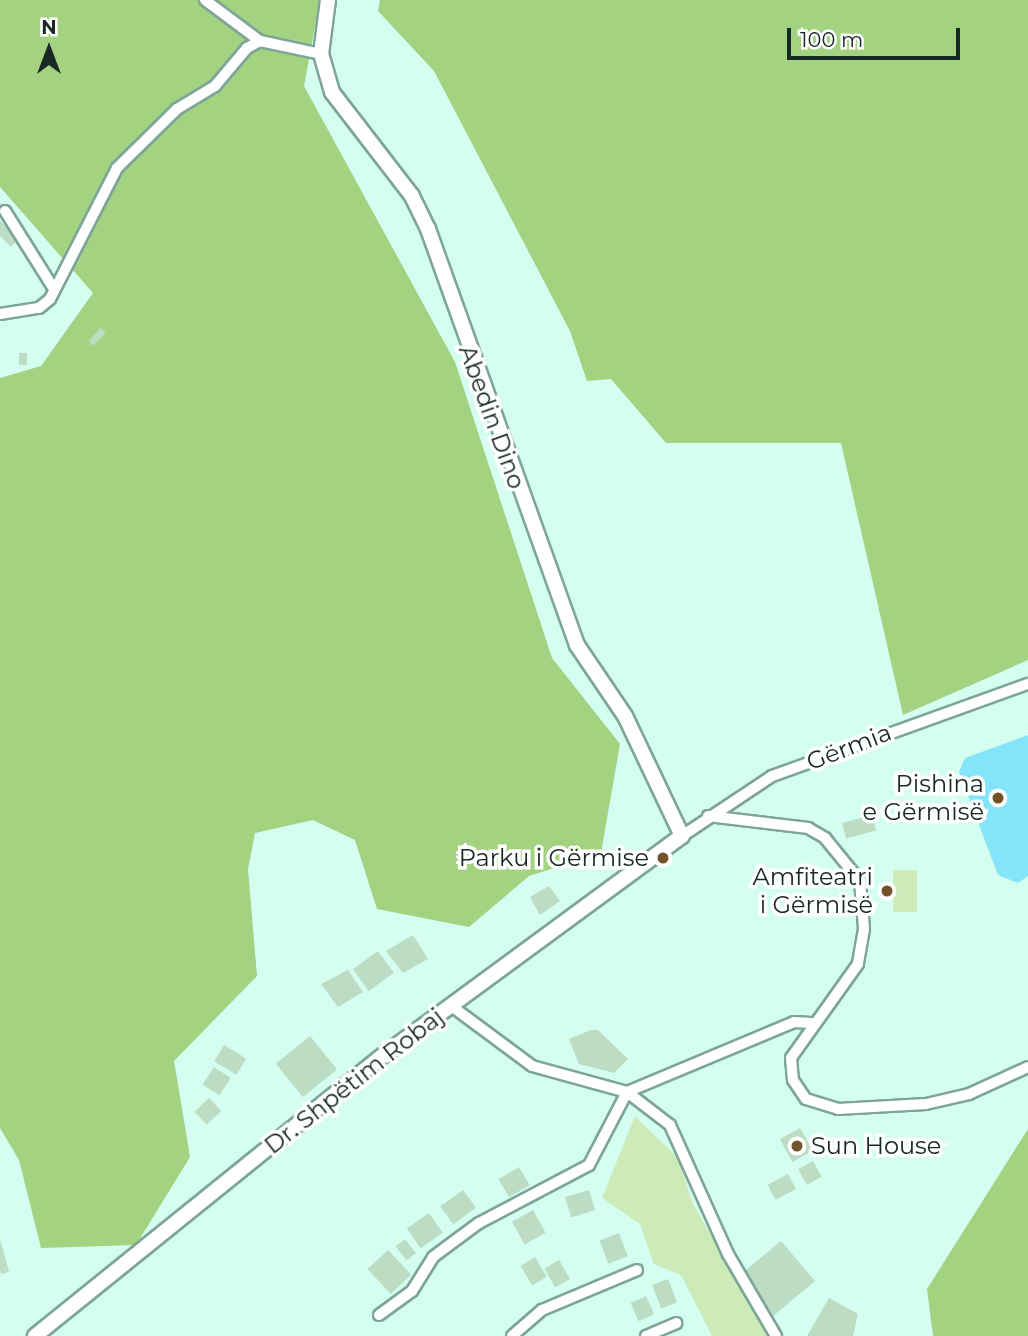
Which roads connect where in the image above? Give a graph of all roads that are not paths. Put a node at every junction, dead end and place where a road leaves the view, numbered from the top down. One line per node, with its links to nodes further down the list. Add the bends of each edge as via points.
1 (205, 0): 3 (street)
2 (328, 0): 4 (street, Abedin Dino)
3 (260, 41): 4 (street); 6 (street, via 117,168)
4 (321, 54): 10 (street, Abedin Dino, via 336,100 412,196 428,229 577,645 625,716)
5 (5, 211): 6 (street)
6 (54, 289): 7 (street, via 39,308)
7 (0, 314)
8 (1028, 684): 9 (street, Gërmia, via 772,776)
9 (708, 816): 10 (street, Gërmia); 12 (street, via 808,828 825,838 860,881 864,929 858,964)
10 (682, 836): 11 (street, Dr. Shpëtim Robaj)
11 (450, 1005): 14 (street, via 531,1066); 18 (street, Dr. Shpëtim Robaj)
12 (811, 1023): 13 (street, via 794,1049 791,1069 806,1099 827,1108 947,1100); 14 (street, via 793,1022)
13 (1028, 1067)
14 (627, 1092): 16 (street, via 589,1165 479,1223 433,1257 412,1291); 21 (street, via 678,1136 725,1246)
15 (637, 1270): 19 (street, via 542,1310)
16 (379, 1315)
17 (676, 1322): 20 (street)
18 (35, 1336)
19 (512, 1336)
20 (646, 1336)
21 (776, 1336)

